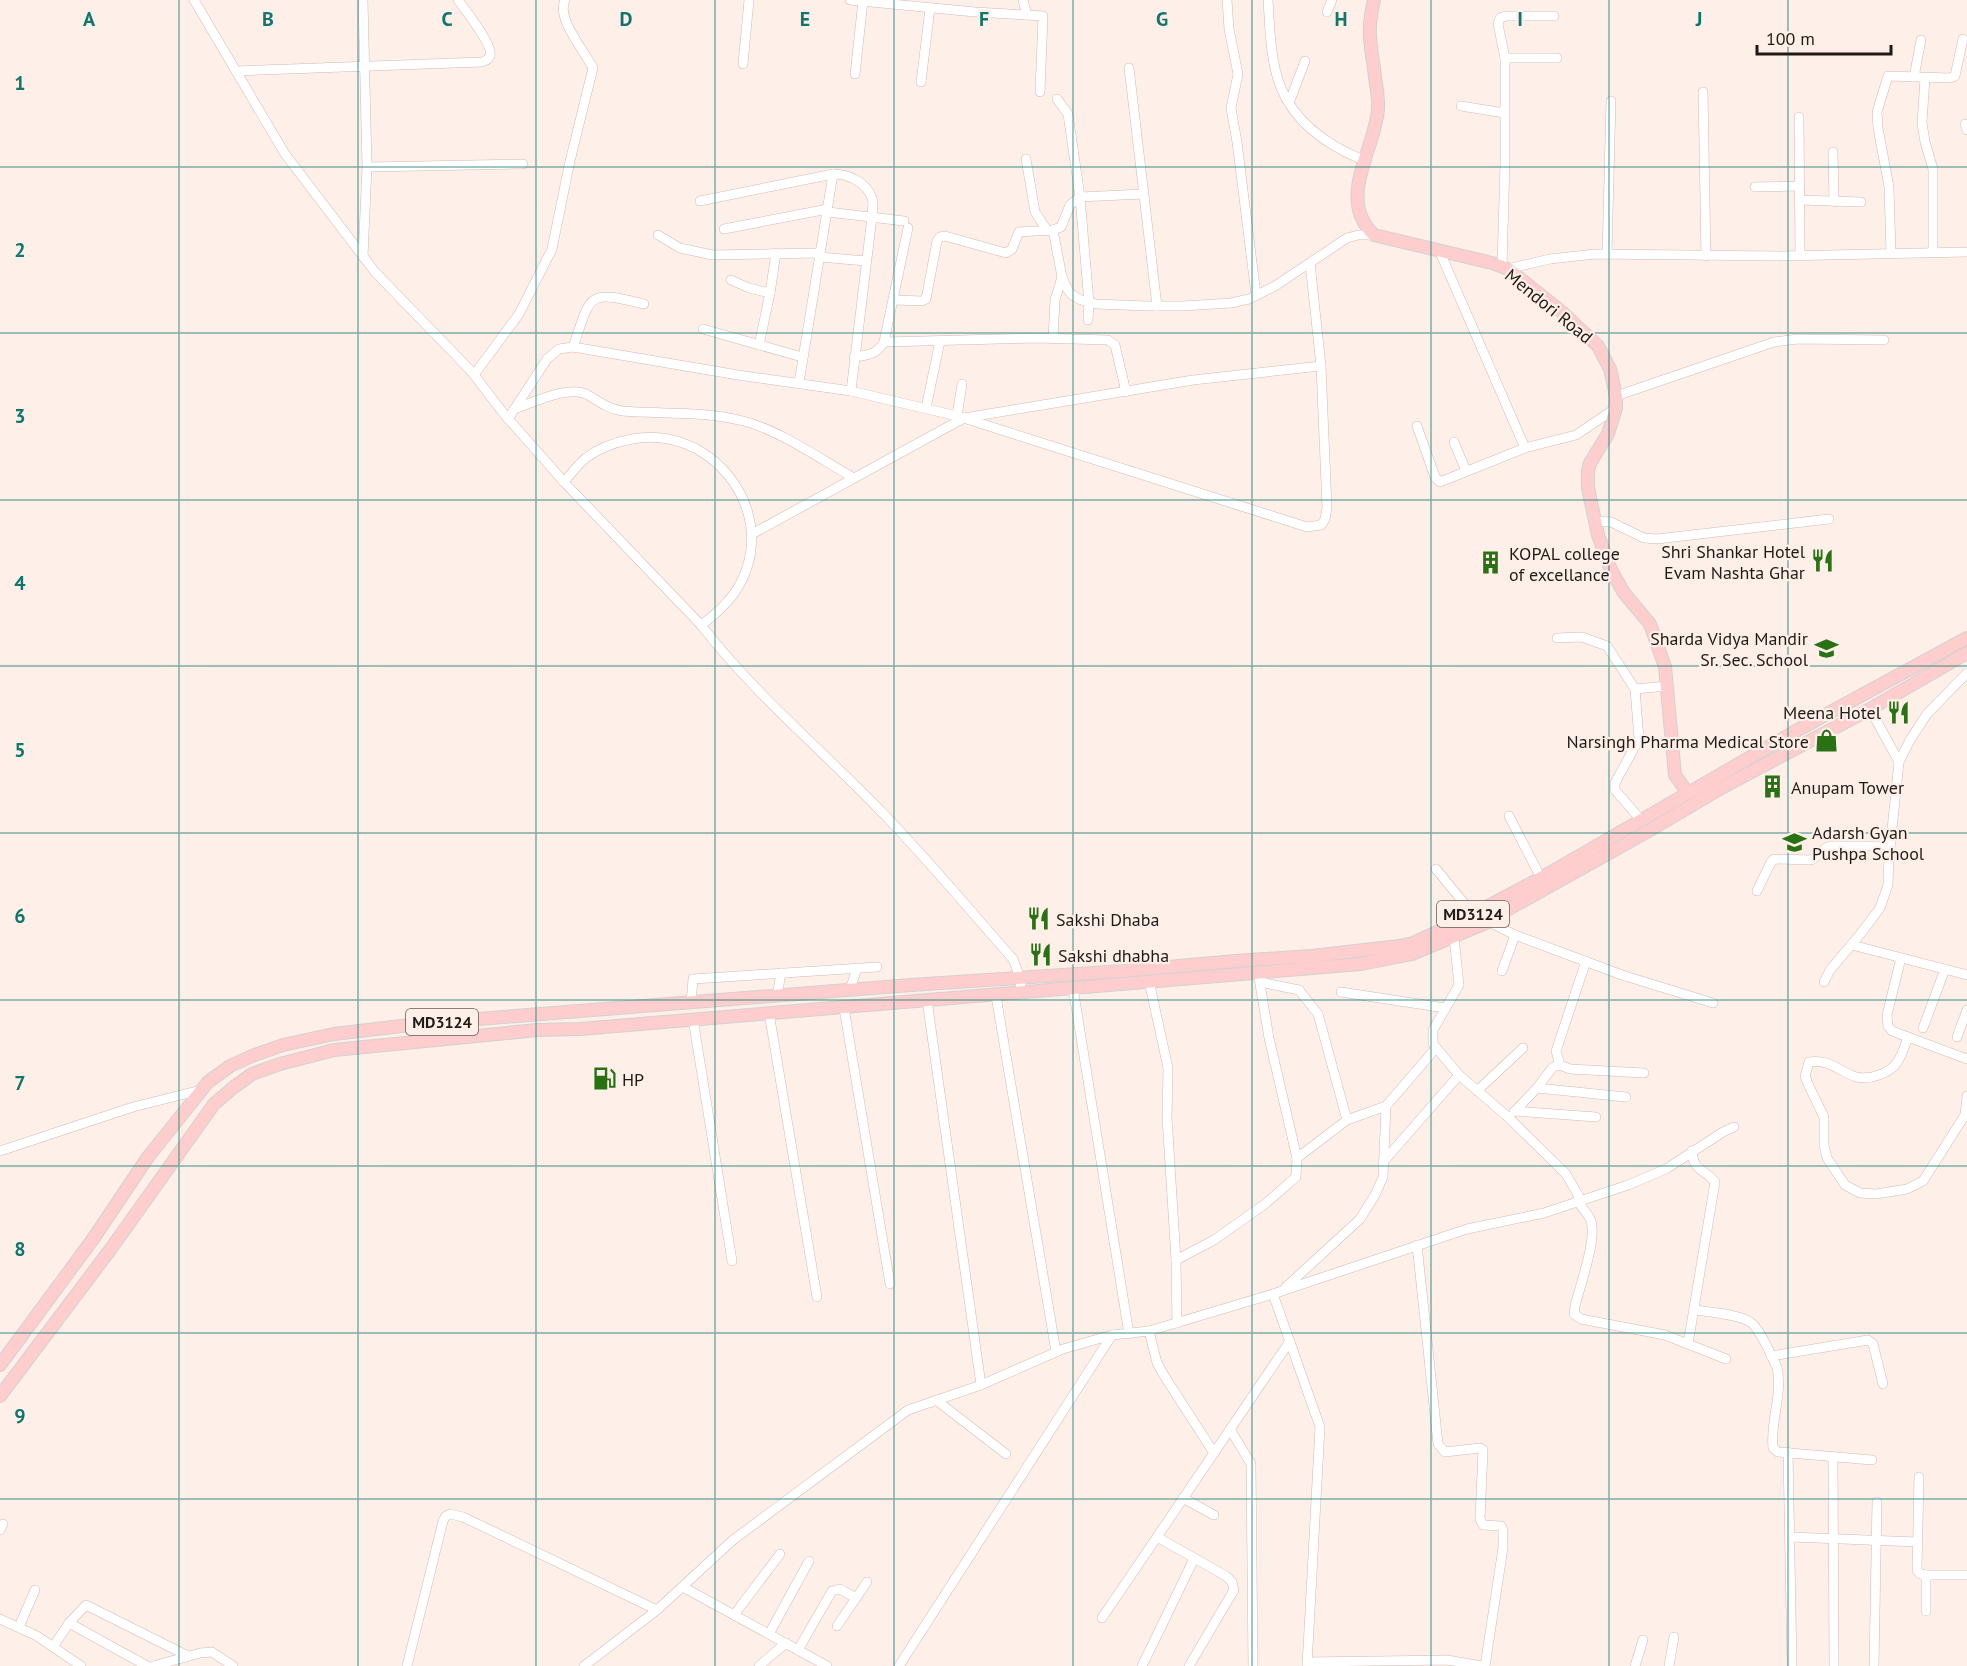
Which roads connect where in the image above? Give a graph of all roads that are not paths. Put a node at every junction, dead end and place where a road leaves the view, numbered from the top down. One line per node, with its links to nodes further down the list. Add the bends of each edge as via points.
1 (194, 0): 25 (street)
2 (363, 0): 23 (street)
3 (458, 0): 23 (street, via 487,43 487,60)
4 (565, 0): 90 (street, via 562,6 567,26 592,68 552,249 519,314)
5 (749, 0): 22 (street)
6 (850, 0): 12 (street)
7 (1023, 0): 15 (street)
8 (1227, 0): 74 (street, via 1238,74 1231,108)
9 (1268, 0): 34 (street, via 1276,67)
10 (1332, 0): 14 (street)
11 (1374, 0): 40 (main road, via 1370,28 1378,108)
12 (863, 1): 13 (street); 26 (street)
13 (930, 8): 15 (street); 29 (street)
14 (1327, 12)
15 (1027, 15): 30 (street, via 1043,16)
16 (1554, 16): 19 (street, via 1500,18)
17 (1963, 39): 28 (street, via 1955,76)
18 (1921, 40): 27 (street)
19 (1504, 58): 20 (street); 36 (street)
20 (1557, 58)
21 (1305, 61): 34 (street)
22 (743, 64)
23 (365, 67): 25 (street); 42 (street)
24 (1129, 68): 46 (street)
25 (236, 71): 67 (street, via 285,154)
26 (855, 74)
27 (1914, 77): 28 (street); 61 (street, via 1888,76 1877,111 1889,187)
28 (1925, 78): 59 (street, via 1922,123 1933,169)
29 (921, 82)
30 (1040, 92)
31 (1703, 93): 65 (street)
32 (1057, 99): 47 (street, via 1068,114)
33 (1611, 101): 64 (street)
34 (1289, 103): 40 (street, via 1321,138)
35 (1461, 106): 36 (street)
36 (1504, 113): 70 (street)
37 (1799, 117): 44 (street)
38 (1833, 152): 50 (street)
39 (1026, 159): 55 (street, via 1035,212)
40 (1363, 160): 57 (main road, via 1358,207 1365,226)
41 (523, 164): 42 (street)
42 (367, 167): 67 (street)
43 (833, 174): 49 (street); 52 (street); 53 (street, via 850,176 867,189 873,200)
44 (1800, 186): 45 (street); 48 (street)
45 (1755, 187)
46 (1143, 194): 47 (street); 78 (street)
47 (1080, 197): 55 (street, via 1070,205 1061,227); 76 (street)
48 (1800, 200): 50 (street); 66 (street)
49 (700, 201)
50 (1834, 202): 51 (street)
51 (1861, 202)
52 (828, 211): 53 (street); 54 (street); 63 (street)
53 (872, 217): 68 (street); 75 (street, via 906,224)
54 (724, 229)
55 (1050, 230): 71 (street); 75 (street, via 1019,232 1006,253 940,237 926,299)
56 (658, 235): 62 (street, via 690,251)
57 (1374, 235): 58 (main road, Mendori Road); 69 (street, via 1347,238)
58 (1439, 250): 70 (main road, Mendori Road); 102 (street)
59 (1933, 252): 60 (street); 61 (street)
60 (1967, 252)
61 (1891, 253): 66 (street)
62 (776, 254): 63 (street); 73 (street)
63 (820, 255): 68 (street); 87 (street)
64 (1607, 255): 65 (street); 70 (street, via 1550,259)
65 (1706, 256): 66 (street)
66 (1800, 256)
67 (363, 257): 90 (street)
68 (866, 261): 88 (street)
69 (1310, 263): 74 (street); 89 (street)
70 (1505, 268): 95 (main road, Mendori Road, via 1598,346 1610,369)
71 (1062, 277): 76 (street, via 1072,295); 81 (street, via 1055,300)
72 (731, 280): 73 (street)
73 (770, 293): 85 (street)
74 (1256, 295): 78 (street, via 1231,303)
75 (894, 300): 84 (street)
76 (1089, 303): 78 (street); 79 (street)
77 (644, 304): 86 (street, via 606,295 593,300 587,306)
78 (1157, 306)
79 (1088, 320)
80 (703, 329): 85 (street)
81 (1053, 338): 83 (street); 94 (street, via 1112,342)
82 (1884, 340): 95 (street, via 1774,342)
83 (940, 341): 84 (street); 96 (street)
84 (884, 342): 88 (street, via 871,355)
85 (759, 345): 87 (street)
86 (573, 347): 91 (street); 97 (street, via 559,349 547,359)
87 (802, 357): 91 (street)
88 (854, 357): 93 (street)
89 (1321, 366): 94 (street, via 1193,380); 99 (street, via 1328,508 1321,525 1314,527)
90 (474, 375): 98 (street)
91 (799, 383): 93 (street)
92 (962, 384): 99 (street)
93 (850, 391): 96 (street)
94 (1126, 392): 99 (street)
95 (1616, 402): 102 (street, via 1576,435); 107 (main road, via 1608,434 1588,471)
96 (926, 408): 99 (street)
97 (514, 410): 98 (street); 104 (street, via 569,391 622,411 726,417 770,432)
98 (506, 416): 105 (street)
99 (961, 417): 104 (street)
100 (1417, 426): 103 (street, via 1437,480)
101 (1454, 442): 103 (street)
102 (1525, 448): 103 (street)
103 (1466, 471)
104 (854, 478): 108 (street)
105 (564, 482): 108 (street, via 586,458 614,442 645,436 677,440 706,453 730,475 745,503); 109 (street)
106 (1829, 519): 107 (street, via 1657,539 1644,538 1611,522)
107 (1595, 521): 114 (main road, via 1611,570 1650,624)
108 (752, 534): 109 (street, via 744,577 719,612)
109 (702, 625): 143 (street, via 774,708 913,846 1013,959)
110 (1557, 638): 115 (street, via 1582,637 1607,645)
111 (1967, 638): 116 (main road, MD3124)
112 (1967, 653): 117 (main road)
113 (1967, 673): 121 (street, via 1927,714)
114 (1668, 686): 115 (street); 122 (main road, via 1674,774)
115 (1635, 689): 124 (street, via 1639,739 1615,790)
116 (1846, 704): 118 (main road); 119 (main road, MD3124)
117 (1870, 709): 118 (main road); 121 (street)
118 (1853, 717): 120 (main road)
119 (1817, 719): 120 (main road); 122 (main road, MD3124)
120 (1825, 732): 130 (main road)
121 (1899, 762): 125 (street)
122 (1687, 792): 124 (main road, MD3124)
123 (1509, 816): 127 (street)
124 (1641, 820): 127 (main road, MD3124)
125 (1890, 846): 128 (street, via 1831,846 1811,860 1774,859); 133 (street, via 1888,885 1880,908)
126 (1436, 869): 129 (street)
127 (1541, 878): 129 (main road, MD3124)
128 (1757, 891)
129 (1473, 914): 130 (street); 143 (main road, MD3124, via 1400,946)
130 (1488, 922): 131 (street); 132 (main road)
131 (1515, 935): 135 (street); 139 (street)
132 (1454, 937): 142 (main road, via 1413,954); 157 (street, via 1459,985)
133 (1852, 945): 134 (street); 145 (street)
134 (1901, 958): 138 (street); 163 (street, via 1887,1020 1892,1031)
135 (1586, 961): 155 (street); 168 (street, via 1556,1052)
136 (877, 967): 137 (street)
137 (857, 968): 140 (street); 147 (street)
138 (1945, 969): 141 (street); 162 (street)
139 (1502, 971)
140 (781, 972): 151 (street); 154 (street, via 693,979)
141 (1967, 975)
142 (1259, 977): 144 (main road); 180 (street, via 1299,990 1318,1014); 184 (street)
143 (1020, 978): 147 (main road, MD3124); 148 (street)
144 (1149, 981): 146 (main road); 188 (street, via 1168,1068 1167,1117)
145 (1824, 981)
146 (1073, 988): 148 (main road); 197 (street)
147 (850, 990): 150 (main road, MD3124)
148 (1021, 992): 152 (main road, MD3124)
149 (1341, 992): 157 (street)
150 (795, 994): 151 (main road, MD3124); 159 (main road)
151 (777, 996): 154 (main road, MD3124)
152 (996, 996): 153 (main road, MD3124); 201 (street)
153 (927, 1000): 156 (main road, MD3124); 206 (street)
154 (691, 1003): 172 (main road, MD3124, via 334,1034 252,1056 230,1066)
155 (1713, 1003)
156 (844, 1008): 159 (main road, MD3124); 190 (street)
157 (1446, 1008): 165 (street, via 1433,1029)
158 (1967, 1010): 164 (street)
159 (797, 1011): 160 (main road, MD3124)
160 (769, 1013): 161 (main road, MD3124); 193 (street)
161 (693, 1019): 189 (street); 207 (main road, MD3124, via 334,1050 252,1074 214,1104)
162 (1923, 1028)
163 (1908, 1037): 167 (street); 178 (street, via 1893,1069 1871,1078 1863,1080 1827,1063 1816,1061 1806,1066 1808,1084 1824,1117 1827,1158 1845,1185 1860,1193 1876,1194 1907,1189 1923,1181)
164 (1957, 1037)
165 (1436, 1048): 170 (street); 176 (street)
166 (1523, 1048): 173 (street)
167 (1967, 1059)
168 (1560, 1065): 169 (street, via 1570,1069); 171 (street, via 1553,1067)
169 (1644, 1073)
170 (1459, 1076): 173 (street); 185 (street)
171 (1537, 1089): 174 (street); 177 (street)
172 (201, 1090): 182 (street, via 133,1107); 204 (main road, MD3124, via 148,1156 93,1239)
173 (1477, 1090): 177 (street)
174 (1626, 1096)
175 (1967, 1096): 178 (street)
176 (1386, 1106): 180 (street); 185 (street)
177 (1511, 1114): 179 (street); 186 (street, via 1566,1174)
178 (1966, 1116)
179 (1596, 1117)
180 (1347, 1120): 184 (street)
181 (1734, 1127): 183 (street)
182 (0, 1151)
183 (1692, 1151): 186 (street, via 1666,1169); 194 (street, via 1697,1168 1715,1182)
184 (1297, 1158): 188 (street, via 1296,1177 1265,1204 1214,1240)
185 (1384, 1161): 191 (street, via 1383,1177 1360,1219)
186 (1579, 1200): 187 (street, via 1544,1213 1467,1228); 200 (street, via 1590,1219 1592,1241 1574,1314 1581,1319 1665,1335)
187 (1417, 1245): 191 (street); 261 (street, via 1438,1444 1445,1452 1484,1450 1480,1519 1483,1525 1501,1526 1503,1530)
188 (1176, 1260): 195 (street)
189 (732, 1261)
190 (890, 1284)
191 (1283, 1290): 192 (street)
192 (1272, 1294): 195 (street); 199 (street)
193 (817, 1297)
194 (1694, 1310): 200 (street); 202 (street, via 1750,1321)
195 (1177, 1323): 196 (street)
196 (1149, 1331): 197 (street); 211 (street, via 1157,1363)
197 (1129, 1334): 198 (street)
198 (1112, 1335): 201 (street); 257 (street)
199 (1290, 1341): 209 (street); 248 (street, via 1320,1427)
200 (1688, 1344): 203 (street)
201 (1056, 1352): 206 (street)
202 (1771, 1356): 205 (street, via 1868,1340 1873,1344); 210 (street, via 1780,1383 1773,1448)
203 (1726, 1359)
204 (0, 1365)
205 (1883, 1384)
206 (981, 1385): 208 (street)
207 (0, 1396)
208 (936, 1400): 212 (street); 230 (street, via 908,1410 751,1526)
209 (1230, 1429): 211 (street); 260 (street, via 1248,1456 1252,1471)
210 (1788, 1452): 213 (street); 220 (street)
211 (1214, 1453): 216 (street)
212 (1006, 1454)
213 (1833, 1456): 214 (street); 221 (street)
214 (1872, 1460)
215 (1919, 1477): 223 (street)
216 (1183, 1498): 218 (street); 219 (street)
217 (1877, 1502): 222 (street)
218 (1214, 1515)
219 (1157, 1537): 225 (street); 236 (street)
220 (1790, 1537): 221 (street); 264 (street)
221 (1833, 1539): 222 (street); 265 (street)
222 (1876, 1541): 223 (street); 266 (street)
223 (1918, 1542): 227 (street, via 1917,1570)
224 (780, 1554): 235 (street)
225 (1194, 1559): 258 (street); 259 (street, via 1226,1576 1233,1590)
226 (809, 1561): 241 (street)
227 (1926, 1575): 228 (street); 234 (street)
228 (1967, 1575)
229 (867, 1582): 232 (street)
230 (683, 1587): 233 (street); 235 (street)
231 (35, 1590): 240 (street)
232 (856, 1598): 239 (street); 246 (street, via 840,1589 832,1591)
233 (657, 1610): 253 (street, via 450,1514 443,1521); 254 (street)
234 (1926, 1611)
235 (734, 1615): 241 (street)
236 (1102, 1618)
237 (0, 1619): 240 (street)
238 (69, 1623): 245 (street); 247 (street, via 86,1605); 250 (street)
239 (837, 1626)
240 (19, 1627): 245 (street)
241 (769, 1634): 244 (street)
242 (1674, 1637): 263 (street)
243 (1643, 1640): 262 (street)
244 (786, 1643): 246 (street); 255 (street)
245 (53, 1647): 249 (street)
246 (798, 1650): 256 (street)
247 (188, 1656): 251 (street); 252 (street, via 212,1652)
248 (1307, 1664): 261 (street, via 1447,1660)
249 (81, 1666)
250 (147, 1666)
251 (153, 1666)
252 (233, 1666)
253 (407, 1666)
254 (584, 1666)
255 (759, 1666)
256 (827, 1666)
257 (899, 1666)
258 (1142, 1666)
259 (1188, 1666)
260 (1253, 1666)
261 (1483, 1666)
262 (1635, 1666)
263 (1670, 1666)
264 (1792, 1666)
265 (1834, 1666)
266 (1874, 1666)

